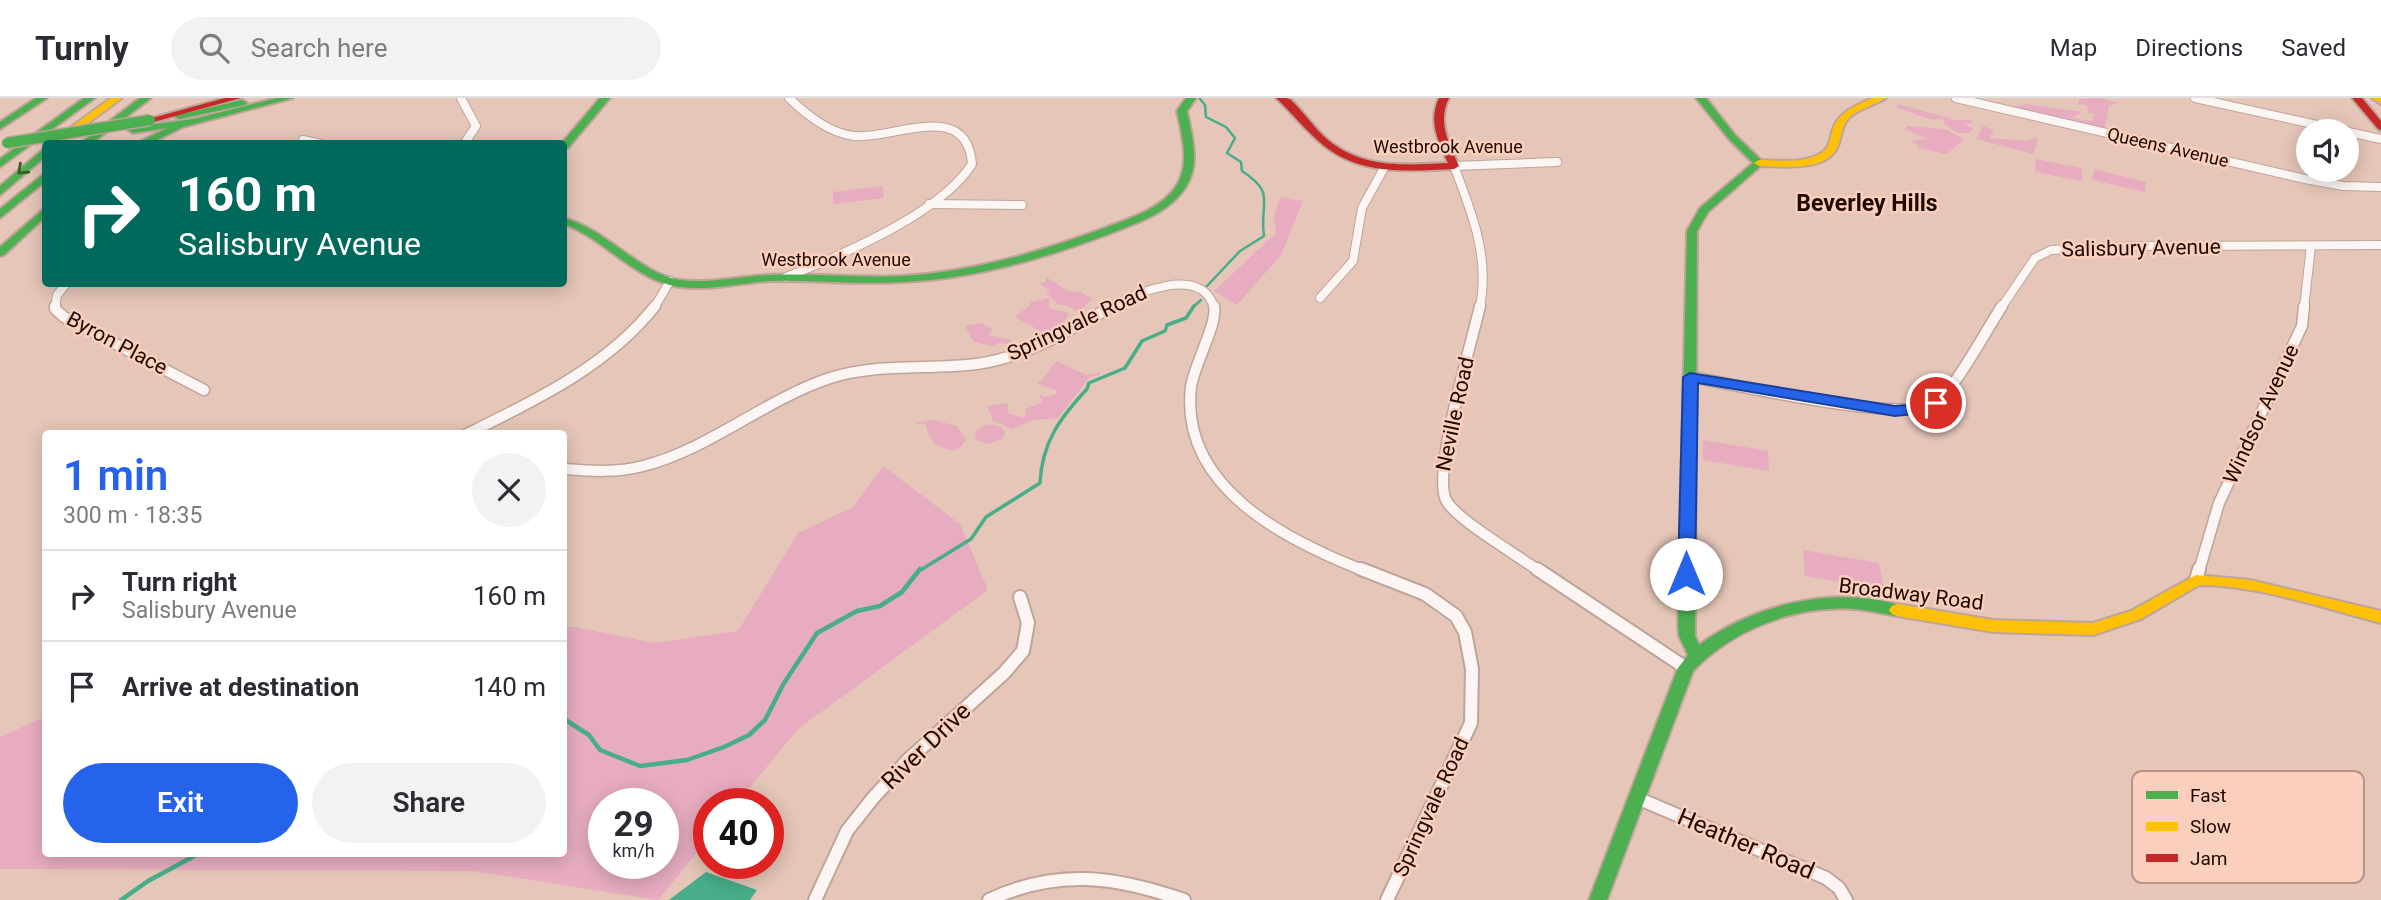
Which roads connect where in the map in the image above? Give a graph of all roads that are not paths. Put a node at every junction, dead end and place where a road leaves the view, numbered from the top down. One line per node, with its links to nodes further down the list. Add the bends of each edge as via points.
1 (42, 98): 20 (main road)
2 (90, 98): 34 (main road)
3 (117, 98): 23 (main road)
4 (146, 98): 25 (main road)
5 (264, 98): 19 (main road)
6 (288, 98): 18 (main road)
7 (461, 98): 27 (street, via 476,126)
8 (604, 98): 28 (main road)
9 (789, 98): 40 (street, via 832,130 852,136 931,124 957,130 970,150 971,170)
10 (1191, 98): 48 (main road, Westbrook Avenue, via 1182,111 1190,171 1179,190 1143,216 1068,246 978,270 879,280)
11 (1281, 98): 36 (main road, Westbrook Avenue, via 1338,155)
12 (1444, 98): 35 (main road, via 1437,109 1438,119)
13 (1701, 98): 33 (main road)
14 (1881, 98): 33 (main road, via 1845,118 1831,151 1824,156)
15 (1956, 98): 38 (street, Queens Avenue, via 2343,187)
16 (2195, 98): 22 (street)
17 (2357, 98): 21 (main road)
18 (240, 104): 19 (main road); 24 (main road); 26 (main road)
19 (150, 120): 29 (main road, bridge)
20 (0, 126)
21 (2381, 127)
22 (2381, 139)
23 (59, 140)
24 (76, 140)
25 (90, 140)
26 (148, 140)
27 (467, 140)
28 (567, 142)
29 (2, 146): 30 (main road)
30 (42, 147)
31 (42, 151): 39 (main road, one-way to 39)
32 (1557, 162): 35 (street, Westbrook Avenue)
33 (1759, 163): 52 (main road, via 1696,217)
34 (0, 164)
35 (1454, 166): 36 (main road, Westbrook Avenue); 60 (street, Neville Road, via 1481,244 1484,279 1441,481 1447,501 1466,520)
36 (1384, 168): 51 (street, via 1362,208 1353,261)
37 (42, 178): 43 (main road)
38 (2381, 187)
39 (0, 192)
40 (929, 204): 41 (street); 48 (street, via 867,240)
41 (1022, 205)
42 (42, 214): 47 (main road)
43 (0, 215)
44 (567, 222): 49 (main road, via 595,231)
45 (2381, 245): 46 (street, Salisbury Avenue)
46 (2311, 246): 52 (street, Salisbury Avenue, via 2137,246 2045,252 2017,282 1945,394 1926,409 1870,408); 56 (street, Windsor Avenue, via 2302,326 2219,503)
47 (0, 253)
48 (786, 277): 49 (main road, Westbrook Avenue)
49 (670, 281): 54 (street, via 650,313 589,368)
50 (64, 287): 53 (street, Byron Place, via 55,302 55,309 64,317)
51 (1320, 298)
52 (1690, 377): 59 (main road, via 1686,626)
53 (204, 390)
54 (475, 430)
55 (567, 469): 65 (street, Springvale Road, via 608,471 653,464 829,379 864,370 1001,360 1039,346 1153,287 1183,285 1202,292 1212,301 1215,314 1193,375 1192,416 1195,435 1223,485 1243,505 1294,539 1444,606 1455,616 1468,643 1471,723)
56 (2196, 580): 58 (main road, via 2221,580); 59 (main road, Broadway Road, via 2136,615 2094,629 1993,626 1851,603 1822,604 1766,617 1716,640)
57 (1020, 597): 62 (street, River Drive, via 1028,623 1023,650 873,798 847,831)
58 (2381, 617)
59 (1696, 655): 60 (main road, Broadway Road)
60 (1686, 668): 61 (main road, Broadway Road)
61 (1637, 798): 66 (main road, Broadway Road); 67 (street, Heather Road, via 1826,878)
62 (815, 900)
63 (989, 900): 64 (street, via 1034,883 1085,877 1121,881)
64 (1184, 900)
65 (1387, 900)
66 (1598, 900)
67 (1846, 900)

